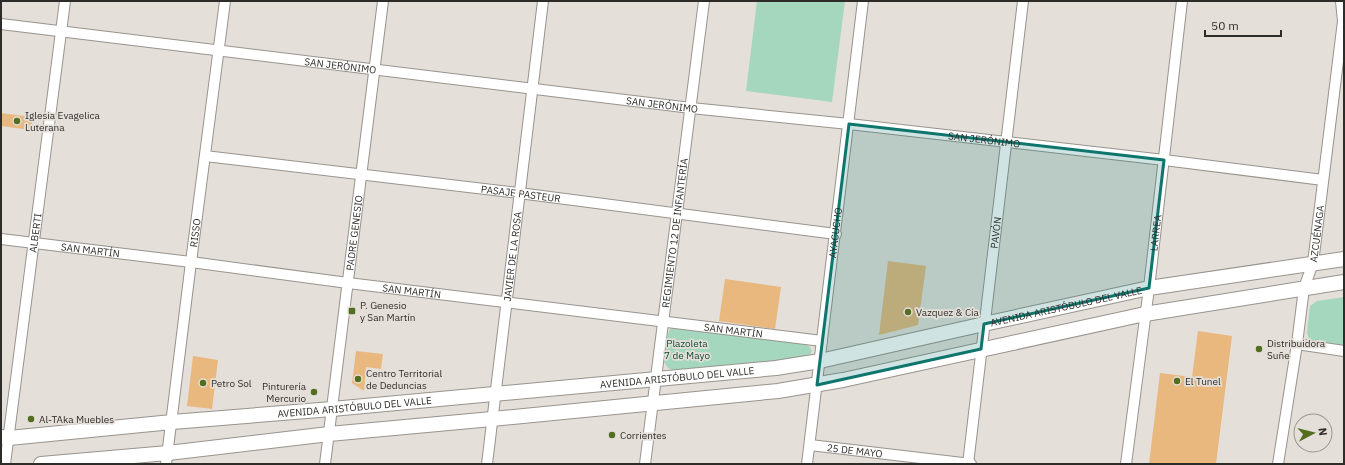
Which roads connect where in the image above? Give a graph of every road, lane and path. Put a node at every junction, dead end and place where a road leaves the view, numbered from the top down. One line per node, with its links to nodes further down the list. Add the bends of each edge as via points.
1 (65, 1): 11 (street, ALBERTI)
2 (225, 1): 12 (street, RISSO)
3 (383, 1): 13 (street, PADRE GENESIO)
4 (542, 1): 14 (street, JAVIER DE LA ROSA)
5 (704, 1): 15 (street, REGIMIENTO 12 DE INFANTERÍA)
6 (863, 1): 16 (street, AYACUCHO)
7 (1023, 1): 17 (street, PAVÓN)
8 (1182, 1): 19 (street, LARREA)
9 (1341, 1): 21 (street, AZCUÉNAGA, via 1343,21)
10 (1, 24): 11 (street, SAN JERÓNIMO)
11 (61, 31): 12 (street, SAN JERÓNIMO); 26 (street, ALBERTI)
12 (219, 51): 13 (street, SAN JERÓNIMO); 18 (street, RISSO)
13 (375, 70): 14 (street, SAN JERÓNIMO); 20 (street, PADRE GENESIO)
14 (532, 89): 15 (street, SAN JERÓNIMO); 22 (street, JAVIER DE LA ROSA)
15 (691, 108): 16 (street, SAN JERÓNIMO); 23 (street, REGIMIENTO 12 DE INFANTERÍA)
16 (849, 124): 17 (street, SAN JERÓNIMO); 24 (street, AYACUCHO)
17 (1006, 142): 19 (street, SAN JERÓNIMO); 37 (street, PAVÓN)
18 (205, 156): 20 (street, PASAJE PASTEUR); 28 (street, RISSO)
19 (1164, 160): 21 (street, SAN JERÓNIMO); 32 (street, LARREA)
20 (362, 174): 22 (street, PASAJE PASTEUR); 31 (street, PADRE GENESIO)
21 (1323, 180): 29 (street, AZCUÉNAGA)
22 (520, 193): 23 (street, PASAJE PASTEUR); 34 (street, JAVIER DE LA ROSA)
23 (677, 214): 24 (street, PASAJE PASTEUR); 36 (street, REGIMIENTO 12 DE INFANTERÍA)
24 (836, 234): 38 (street, AYACUCHO)
25 (1, 239): 26 (street, SAN MARTÍN)
26 (34, 243): 28 (street, SAN MARTÍN); 51 (street, ALBERTI)
27 (1344, 258): 29 (main road, AVENIDA ARISTÓBULO DEL VALLE)
28 (191, 262): 31 (street, SAN MARTÍN); 49 (street, RISSO)
29 (1313, 263): 32 (main road, AVENIDA ARISTÓBULO DEL VALLE); 33 (street, AZCUÉNAGA)
30 (1344, 282): 33 (main road)
31 (348, 283): 34 (street, SAN MARTÍN); 47 (street, PADRE GENESIO)
32 (1149, 288): 35 (street, LARREA); 37 (main road, AVENIDA ARISTÓBULO DEL VALLE)
33 (1304, 288): 35 (main road); 39 (street, AZCUÉNAGA)
34 (506, 302): 36 (street, SAN MARTÍN); 45 (street, JAVIER DE LA ROSA)
35 (1145, 314): 40 (main road); 61 (street, LARREA)
36 (664, 321): 38 (street, SAN MARTÍN); 43 (street, REGIMIENTO 12 DE INFANTERÍA)
37 (984, 324): 40 (street, PAVÓN); 42 (main road, AVENIDA ARISTÓBULO DEL VALLE)
38 (822, 341): 42 (street, AYACUCHO)
39 (1297, 344): 41 (street); 62 (street, AZCUÉNAGA)
40 (981, 349): 44 (main road); 60 (street, PAVÓN)
41 (1344, 351)
42 (820, 362): 43 (main road, AVENIDA ARISTÓBULO DEL VALLE); 44 (street, AYACUCHO)
43 (656, 378): 45 (main road, AVENIDA ARISTÓBULO DEL VALLE); 46 (street, REGIMIENTO 12 DE INFANTERÍA)
44 (817, 385): 46 (main road); 52 (street, AYACUCHO)
45 (495, 394): 47 (main road, AVENIDA ARISTÓBULO DEL VALLE); 48 (street, JAVIER DE LA ROSA)
46 (653, 403): 48 (main road); 58 (street, REGIMIENTO 12 DE INFANTERÍA)
47 (332, 409): 49 (main road, AVENIDA ARISTÓBULO DEL VALLE); 50 (street, PADRE GENESIO)
48 (492, 419): 50 (main road); 57 (street, JAVIER DE LA ROSA)
49 (172, 422): 51 (main road, AVENIDA ARISTÓBULO DEL VALLE); 53 (street, RISSO)
50 (329, 434): 53 (main road); 56 (street, PADRE GENESIO)
51 (5, 438): 54 (street, ALBERTI)
52 (810, 445): 59 (street, AYACUCHO); 60 (street, 25 DE MAYO)
53 (167, 458): 55 (main road)
54 (5, 464)
55 (41, 464)
56 (325, 464)
57 (487, 464)
58 (645, 464)
59 (807, 464)
60 (969, 464)
61 (1126, 464)
62 (1278, 464)

